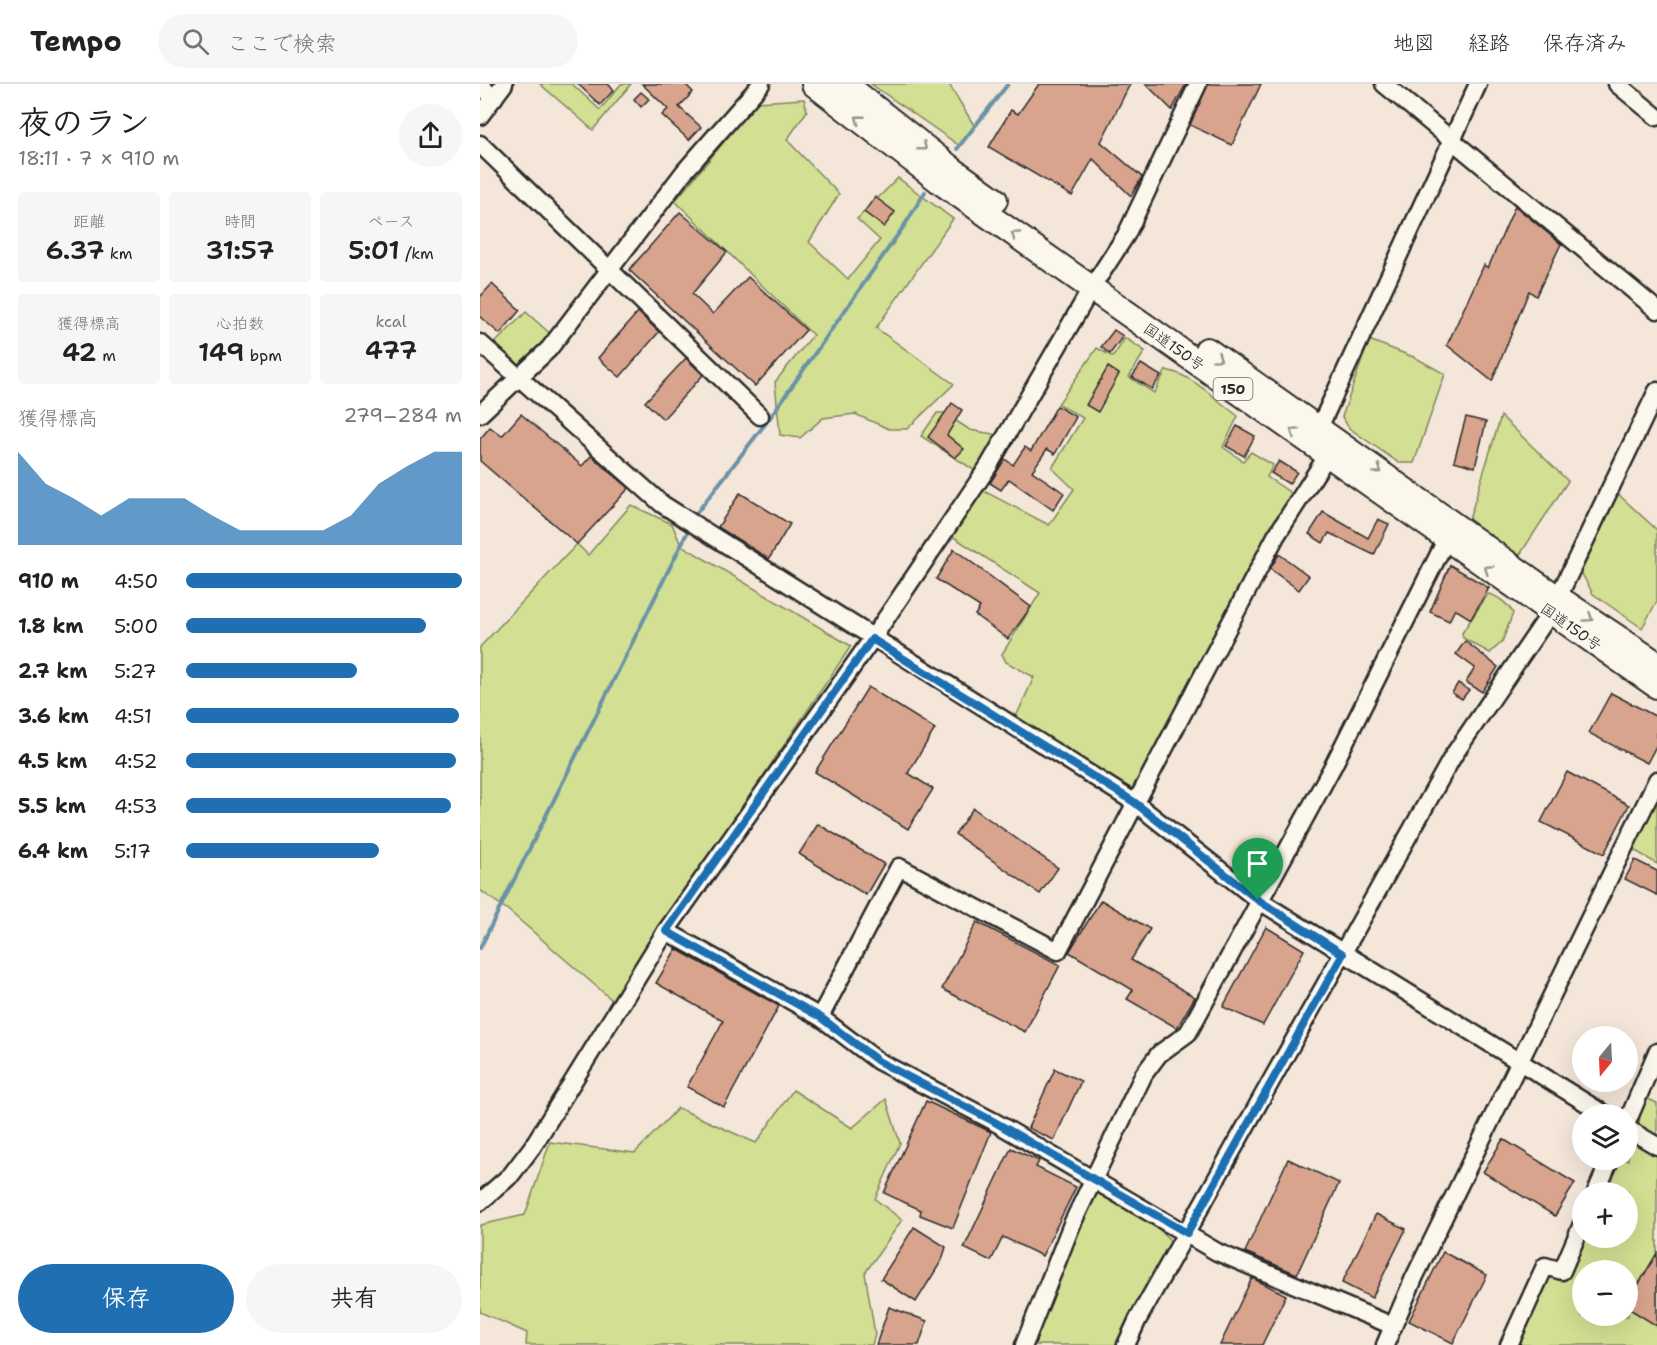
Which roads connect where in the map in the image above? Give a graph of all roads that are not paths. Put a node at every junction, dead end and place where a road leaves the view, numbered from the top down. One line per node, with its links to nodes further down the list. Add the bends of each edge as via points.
1 (504, 84): 10 (street)
2 (761, 84): 15 (street, via 684,172)
3 (813, 84): 16 (highway, 国道150号 / 150, one-way to 3, via 942,183)
4 (845, 84): 16 (highway, 国道150号 / 150, one-way to 16)
5 (1198, 84): 16 (street, via 1126,235)
6 (1384, 84): 13 (street)
7 (1478, 84): 13 (street)
8 (1617, 84): 12 (street)
9 (480, 85): 10 (street)
10 (494, 98): 11 (street)
11 (480, 116)
12 (1657, 117)
13 (1451, 141): 17 (street); 23 (street)
14 (480, 144): 15 (street)
15 (610, 270): 19 (street, via 549,349); 22 (street)
16 (1096, 282): 23 (highway, 国道150号 / 150, one-way to 23); 24 (highway, 国道150号 / 150, one-way to 16); 27 (street, via 988,467)
17 (1657, 310)
18 (480, 343): 19 (street)
19 (520, 378): 21 (street); 27 (street, via 662,504)
20 (1657, 391): 26 (street)
21 (480, 414)
22 (760, 416)
23 (1319, 429): 26 (highway, 国道150号 / 150, one-way to 26)
24 (1327, 456): 25 (highway, 国道150号 / 150); 31 (street, via 1276,536)
25 (1446, 540): 26 (highway, 国道150号 / 150, one-way to 25); 32 (street, via 1333,766)
26 (1554, 605): 28 (highway, 国道150号 / 150, one-way to 28); 29 (highway, 国道150号 / 150); 34 (street, via 1452,756)
27 (872, 639): 31 (street); 33 (street)
28 (1657, 664)
29 (1657, 686)
30 (1657, 780): 37 (street)
31 (1134, 802): 32 (street); 35 (street, via 1058,951 899,867)
32 (1258, 900): 34 (street); 42 (street, via 1188,1033 1159,1054 1144,1074)
33 (666, 931): 35 (street); 43 (street, via 533,1146 511,1175)
34 (1343, 954): 37 (street); 44 (street)
35 (820, 1017): 42 (street, via 878,1061)
36 (1657, 1052): 39 (street)
37 (1519, 1062): 38 (street); 46 (street)
38 (1588, 1104)
39 (1635, 1104)
40 (1638, 1135): 41 (street)
41 (1657, 1146)
42 (1093, 1179): 44 (street); 47 (street)
43 (480, 1202)
44 (1187, 1233): 46 (street, via 1217,1252); 48 (street)
45 (1572, 1248): 50 (street, via 1562,1271 1545,1266)
46 (1393, 1326): 49 (street)
47 (1024, 1345)
48 (1126, 1345)
49 (1385, 1345)
50 (1509, 1345)

